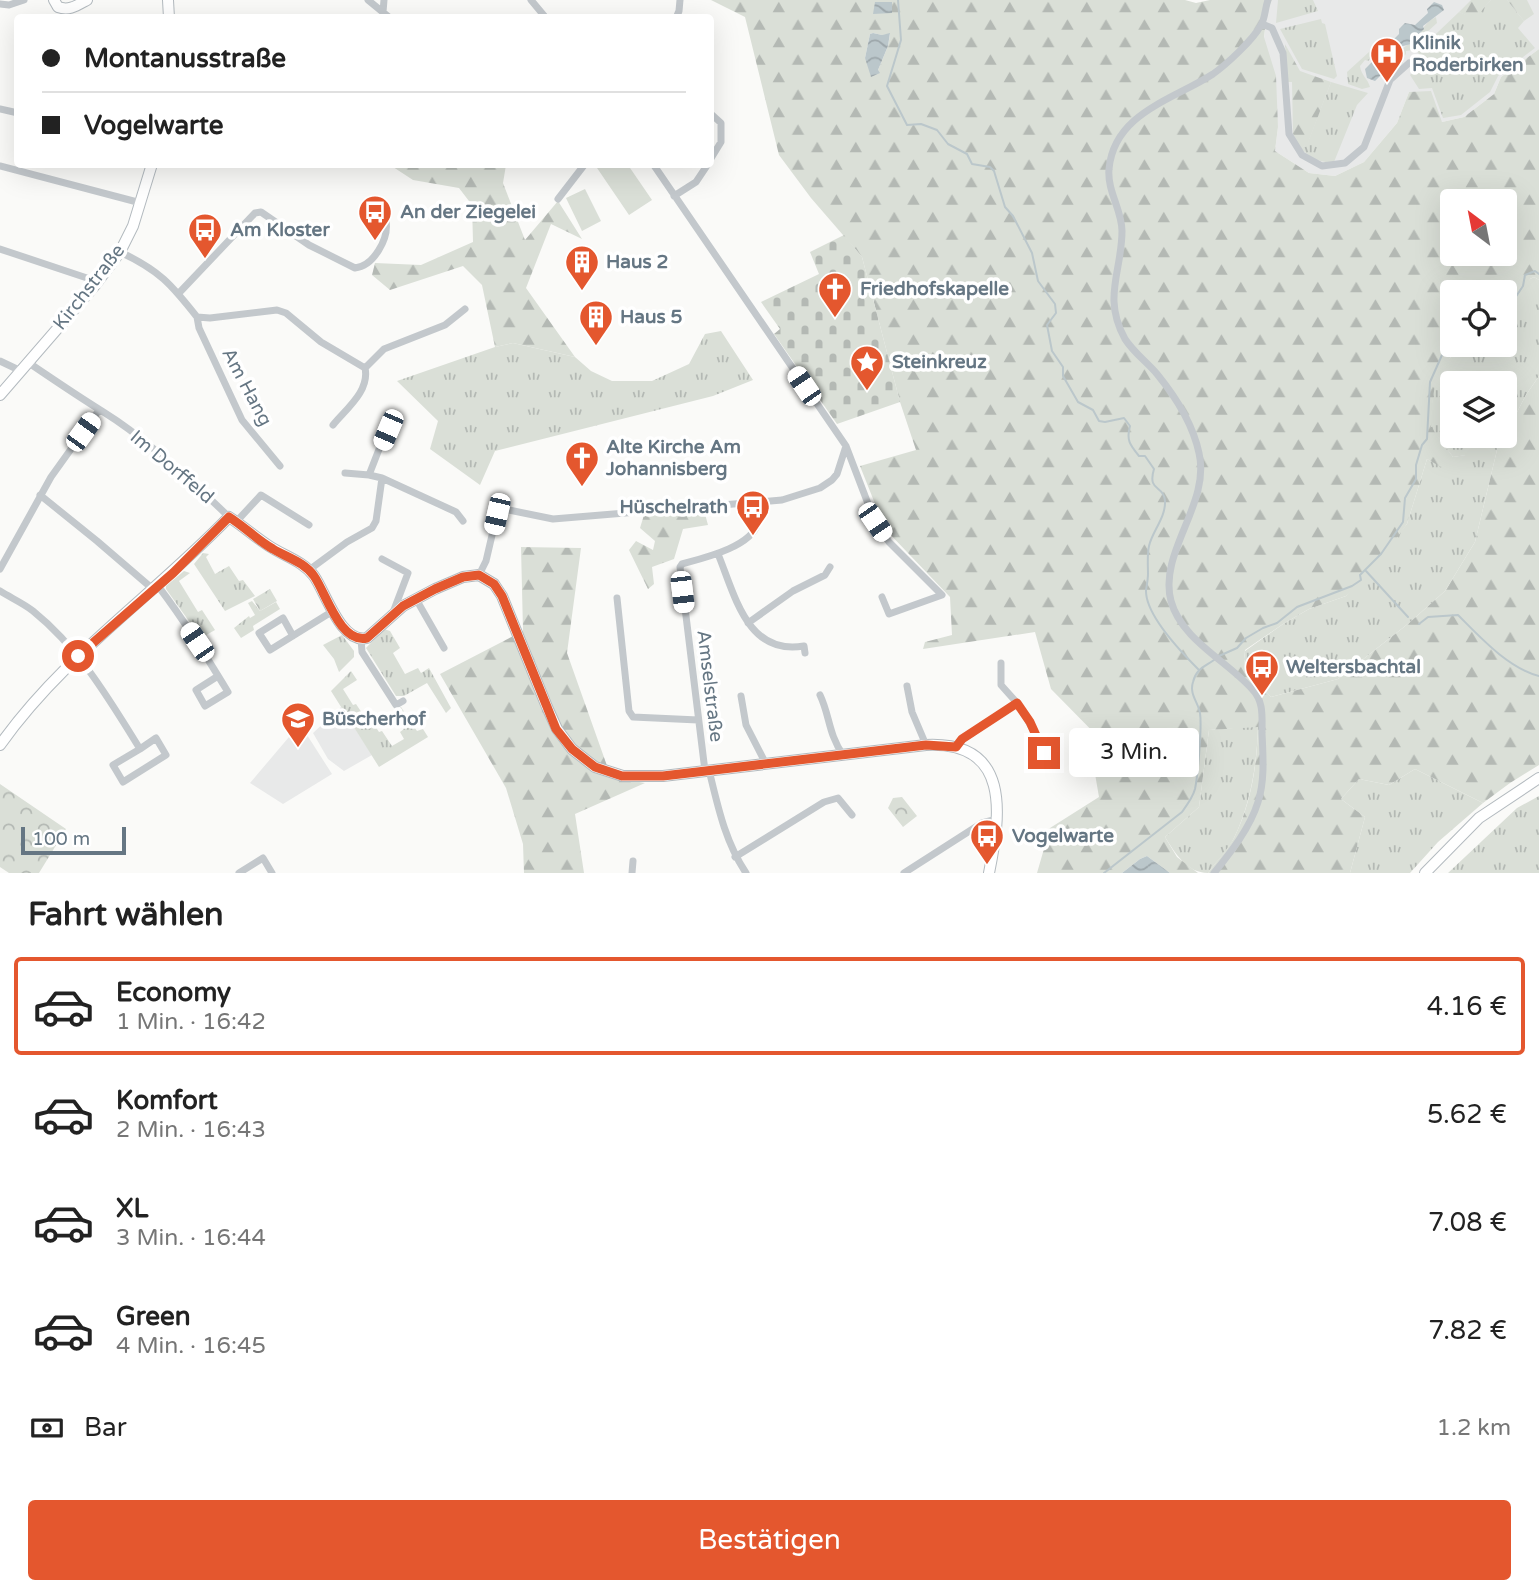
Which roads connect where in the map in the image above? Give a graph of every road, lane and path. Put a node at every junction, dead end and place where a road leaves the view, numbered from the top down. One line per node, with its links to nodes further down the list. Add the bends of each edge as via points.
1 (24, 0): 8 (street)
2 (54, 0): 3 (street, via 63,9)
3 (87, 0)
4 (368, 0): 9 (street)
5 (384, 0): 9 (street)
6 (531, 0): 11 (street)
7 (1268, 0): 12 (street)
8 (0, 4)
9 (383, 12): 10 (street)
10 (385, 14)
11 (543, 14)
12 (1262, 24): 13 (street, via 1272,28 1283,53 1291,139 1302,155 1322,166 1345,163 1364,147 1390,80); 95 (street, via 1215,73 1142,112 1114,149 1109,168 1123,229 1112,298 1119,326 1134,351 1168,389 1200,455 1200,477 1171,567 1169,593 1187,631 1254,690 1262,704 1259,801 1245,831)
13 (1409, 63)
14 (714, 117): 15 (street, via 721,132)
15 (714, 153)
16 (0, 166): 23 (street)
17 (151, 168): 23 (street, Kirchstraße)
18 (583, 168): 22 (street)
19 (656, 168): 21 (street)
20 (705, 168): 21 (street, via 696,181)
21 (674, 196): 38 (street)
22 (558, 199)
23 (141, 203): 26 (street, Kirchstraße)
24 (386, 222): 28 (street, via 388,232 372,260 355,268 309,245 261,212 255,213)
25 (0, 249): 27 (street)
26 (120, 252): 27 (street, Kirchstraße); 28 (street, via 150,267)
27 (96, 284): 32 (street, Kirchstraße)
28 (179, 293): 30 (street)
29 (465, 309): 33 (street, via 445,325 384,349)
30 (197, 317): 33 (street, via 277,310); 39 (street, Am Hang, via 242,420)
31 (0, 361): 32 (street, Im Dorffeld)
32 (25, 367): 34 (street, Kirchstraße); 35 (street, Im Dorffeld)
33 (365, 368): 37 (street, via 362,390)
34 (0, 395)
35 (99, 410): 43 (street); 45 (street, Im Dorffeld)
36 (390, 421): 41 (street)
37 (333, 425)
38 (846, 446): 44 (street, via 832,480 797,496); 56 (street, via 875,522 942,594 889,614)
39 (280, 466)
40 (345, 474): 41 (street)
41 (369, 475): 42 (street)
42 (382, 478): 46 (street, via 457,512); 52 (street, via 372,528)
43 (40, 495): 51 (street); 54 (street)
44 (754, 503): 48 (street, via 756,529); 53 (street, via 553,519 502,510)
45 (233, 519): 47 (street, via 261,495); 52 (street, Im Dorffeld); 54 (street)
46 (463, 521)
47 (309, 525)
48 (718, 554): 61 (street); 74 (street, Amselstraße, via 680,567)
49 (382, 559): 60 (street, via 408,573)
50 (830, 567): 61 (street, via 825,575)
51 (0, 569)
52 (309, 570): 59 (street, Im Dorffeld)
53 (479, 575): 58 (street, via 463,577); 82 (street, via 502,596 556,729 572,749 595,767 622,776)
54 (156, 588): 66 (street); 68 (street, via 178,613)
55 (0, 592): 66 (street, via 33,611)
56 (882, 597)
57 (617, 598): 74 (street, via 629,711 633,716)
58 (415, 599): 60 (street); 64 (street)
59 (332, 611): 62 (street); 63 (street, Im Dorffeld, via 351,636)
60 (391, 615): 63 (street)
61 (748, 623): 65 (street, via 765,640 785,648 804,646)
62 (293, 636): 62 (street, via 283,618 259,633 270,650)
63 (361, 639): 72 (street, Im Dorffeld, via 362,652 396,705)
64 (444, 648)
65 (805, 653)
66 (78, 656): 75 (street, via 41,692); 78 (street)
67 (1001, 663): 73 (street, via 1001,685)
68 (218, 676): 68 (street, via 228,692 205,706 195,690)
69 (907, 686): 76 (street)
70 (741, 695): 80 (street, via 746,725)
71 (820, 695): 79 (street, via 830,732)
72 (402, 701)
73 (1017, 703): 77 (street); 81 (street, via 1047,760)
74 (698, 720): 82 (street, Amselstraße)
75 (0, 745)
76 (926, 745): 77 (street); 79 (street)
77 (956, 747): 85 (street, via 980,762 996,791)
78 (140, 748): 78 (street, via 113,765 123,782 166,755 156,738)
79 (843, 755): 80 (street)
80 (766, 764): 82 (street)
81 (1043, 768)
82 (707, 771): 86 (street, Amselstraße)
83 (1539, 778): 96 (street, via 1479,818)
84 (852, 814): 86 (street, via 838,798 824,802)
85 (998, 819): 88 (street, via 982,823); 94 (street)
86 (735, 857): 92 (street, Amselstraße)
87 (633, 861): 91 (street)
88 (917, 869): 93 (street)
89 (239, 873): 90 (street, via 263,858)
90 (272, 873)
91 (632, 873)
92 (746, 873)
93 (904, 873)
94 (989, 873)
95 (1214, 873)
96 (1425, 873)

